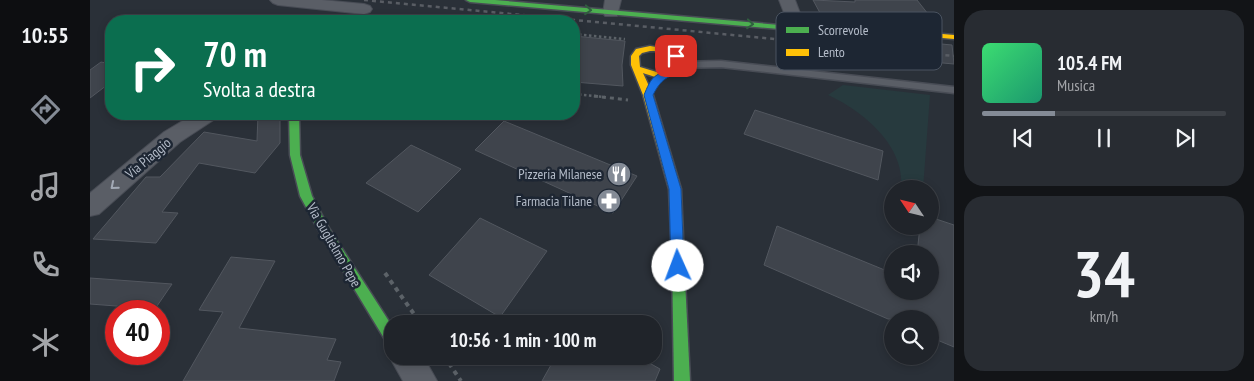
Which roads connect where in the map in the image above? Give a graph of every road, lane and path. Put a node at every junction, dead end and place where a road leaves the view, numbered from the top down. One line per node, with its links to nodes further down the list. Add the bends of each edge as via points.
1 (278, 0): 5 (street)
2 (470, 0): 4 (street, one-way to 4)
3 (787, 0): 6 (street)
4 (612, 6): 7 (street, one-way to 7)
5 (363, 10)
6 (792, 12)
7 (776, 25)
8 (672, 52): 9 (lane); 10 (street); 11 (street, via 644,49 635,56 634,65)
9 (721, 64): 10 (lane); 13 (lane)
10 (679, 65): 12 (street)
11 (638, 69): 12 (street); 15 (street)
12 (661, 76): 15 (street)
13 (954, 90)
14 (580, 94): 15 (path)
15 (640, 98): 26 (street, via 675,189)
16 (199, 120): 18 (street, Via Piaggio, one-way to 18, via 172,137)
17 (294, 120): 21 (street, Via Guglielmo Pepe, via 295,155 306,196 322,228)
18 (90, 207)
19 (382, 270): 20 (path)
20 (414, 315)
21 (384, 325)
22 (411, 365): 24 (street)
23 (450, 365): 25 (path)
24 (421, 381)
25 (461, 381)
26 (682, 381)

